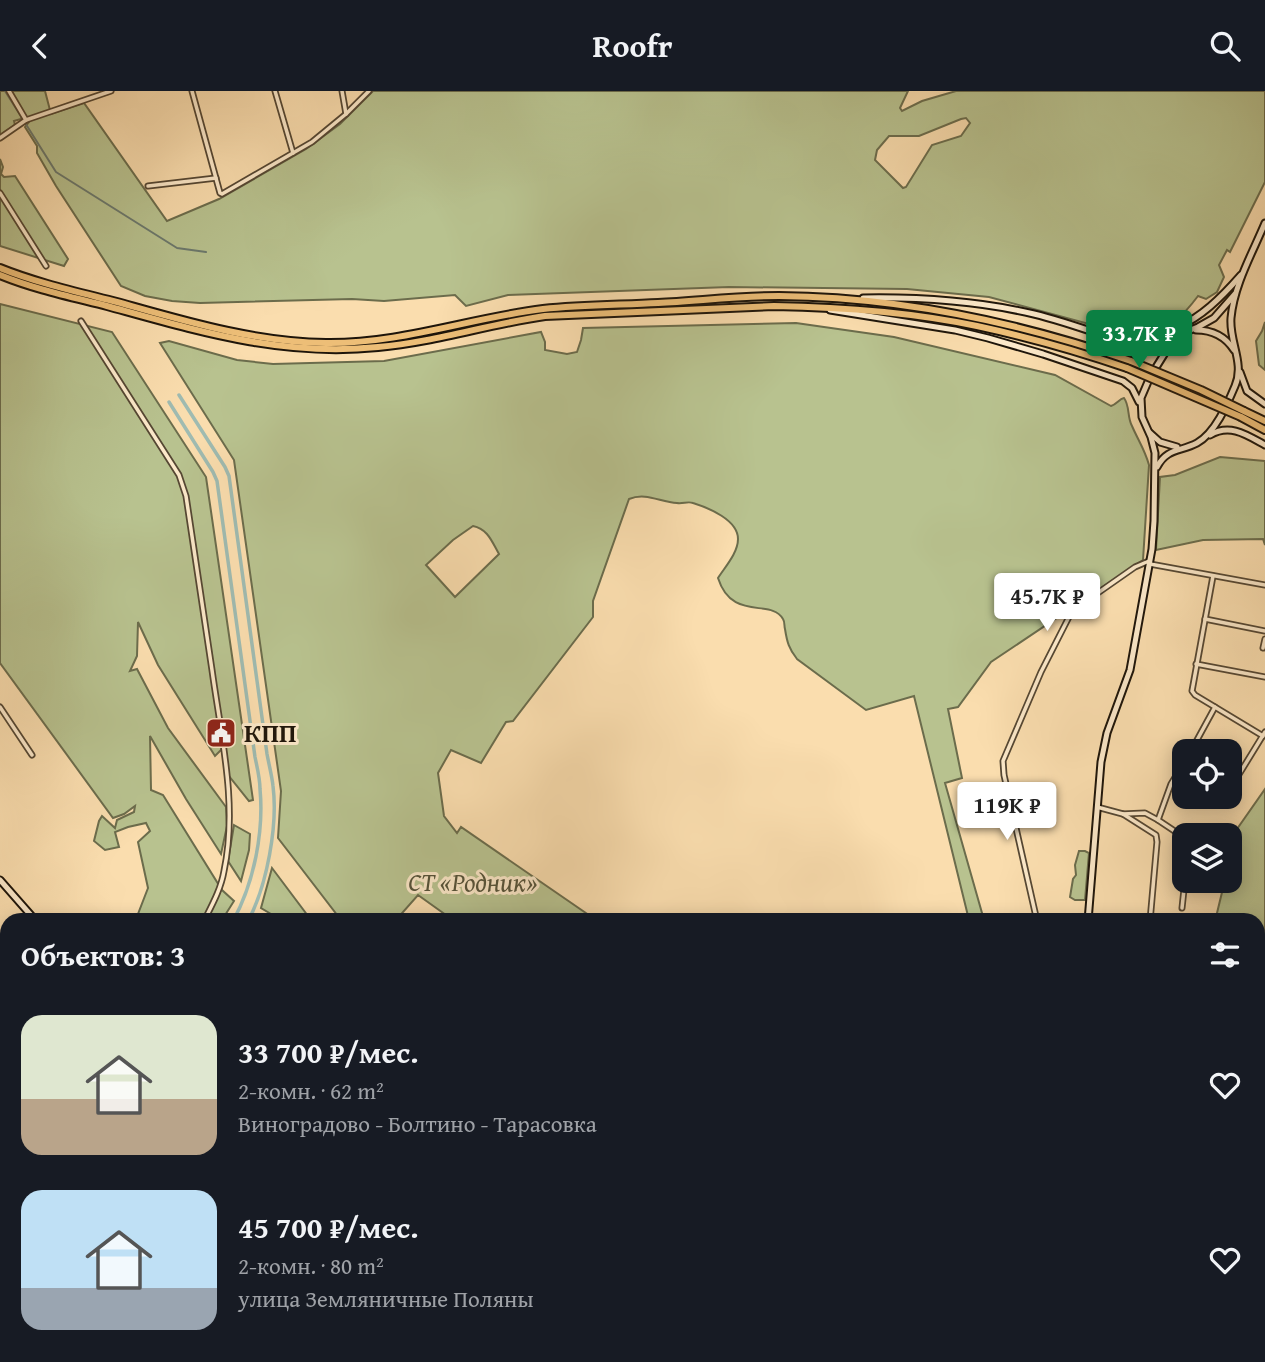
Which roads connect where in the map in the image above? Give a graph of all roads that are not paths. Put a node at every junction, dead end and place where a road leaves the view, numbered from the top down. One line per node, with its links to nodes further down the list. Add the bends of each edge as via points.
1 (9, 91): 8 (street)
2 (111, 91): 8 (street)
3 (192, 91): 11 (street)
4 (275, 91): 10 (street)
5 (342, 91): 7 (street)
6 (369, 91): 7 (street)
7 (346, 114): 10 (street)
8 (28, 119): 9 (street)
9 (0, 138)
10 (293, 153): 11 (street, via 222,194)
11 (216, 178): 12 (street)
12 (148, 186)
13 (0, 193): 15 (street)
14 (1265, 223): 17 (main road)
15 (46, 266)
16 (0, 268): 20 (main road, via 234,333 327,343 377,341 544,309 778,296)
17 (1245, 270): 19 (main road); 23 (main road, via 1216,303 1177,328 1123,335)
18 (0, 275): 21 (main road, via 233,339 330,350 379,347 545,316)
19 (1235, 295): 24 (main road, via 1214,318); 26 (main road, via 1230,326)
20 (832, 299): 23 (main road, via 981,304); 27 (main road, via 977,318 1091,348)
21 (803, 306): 27 (main road, via 974,325); 30 (main road, via 955,330 1043,354 1124,381)
22 (81, 321): 63 (street, via 179,475 186,496 230,806 224,872)
23 (1080, 327): 25 (main road, via 1142,348 1160,347)
24 (1189, 330): 25 (main road); 26 (main road, via 1215,333 1229,342)
25 (1173, 340): 30 (main road, via 1150,377)
26 (1237, 355): 28 (main road)
27 (1129, 365): 31 (main road, bridge, via 1212,395)
28 (1239, 369): 29 (main road, via 1247,391); 35 (main road, via 1220,415)
29 (1265, 404)
30 (1140, 407): 33 (main road)
31 (1243, 414): 32 (main road); 34 (main road)
32 (1265, 421)
33 (1148, 430): 37 (main road, via 1168,445); 38 (main road)
34 (1265, 430)
35 (1198, 442): 36 (main road, via 1230,429); 37 (main road)
36 (1265, 445)
37 (1187, 447): 38 (main road, via 1167,454)
38 (1155, 473): 39 (main road)
39 (1151, 562): 40 (street); 55 (main road, via 1130,670 1104,749); 64 (street, via 1135,567 1072,611 1003,761)
40 (1213, 576): 41 (street); 42 (street)
41 (1265, 585)
42 (1205, 619): 43 (street); 46 (street)
43 (1265, 631)
44 (1265, 639): 45 (street)
45 (1263, 648)
46 (1196, 664): 47 (street); 49 (street, via 1192,691)
47 (1265, 677)
48 (0, 707): 52 (street)
49 (1215, 707): 50 (street); 51 (street)
50 (1264, 734): 53 (street)
51 (1198, 739)
52 (32, 755)
53 (1242, 770)
54 (1172, 783): 57 (street)
55 (1097, 807): 56 (street); 65 (main road)
56 (1123, 814): 57 (street, via 1139,812); 66 (street, via 1156,835)
57 (1158, 820): 58 (street)
58 (1172, 829)
59 (0, 880): 62 (main road)
60 (1184, 893): 61 (street)
61 (1182, 908)
62 (29, 913)
63 (208, 913)
64 (1035, 913)
65 (1089, 913)
66 (1151, 913)

